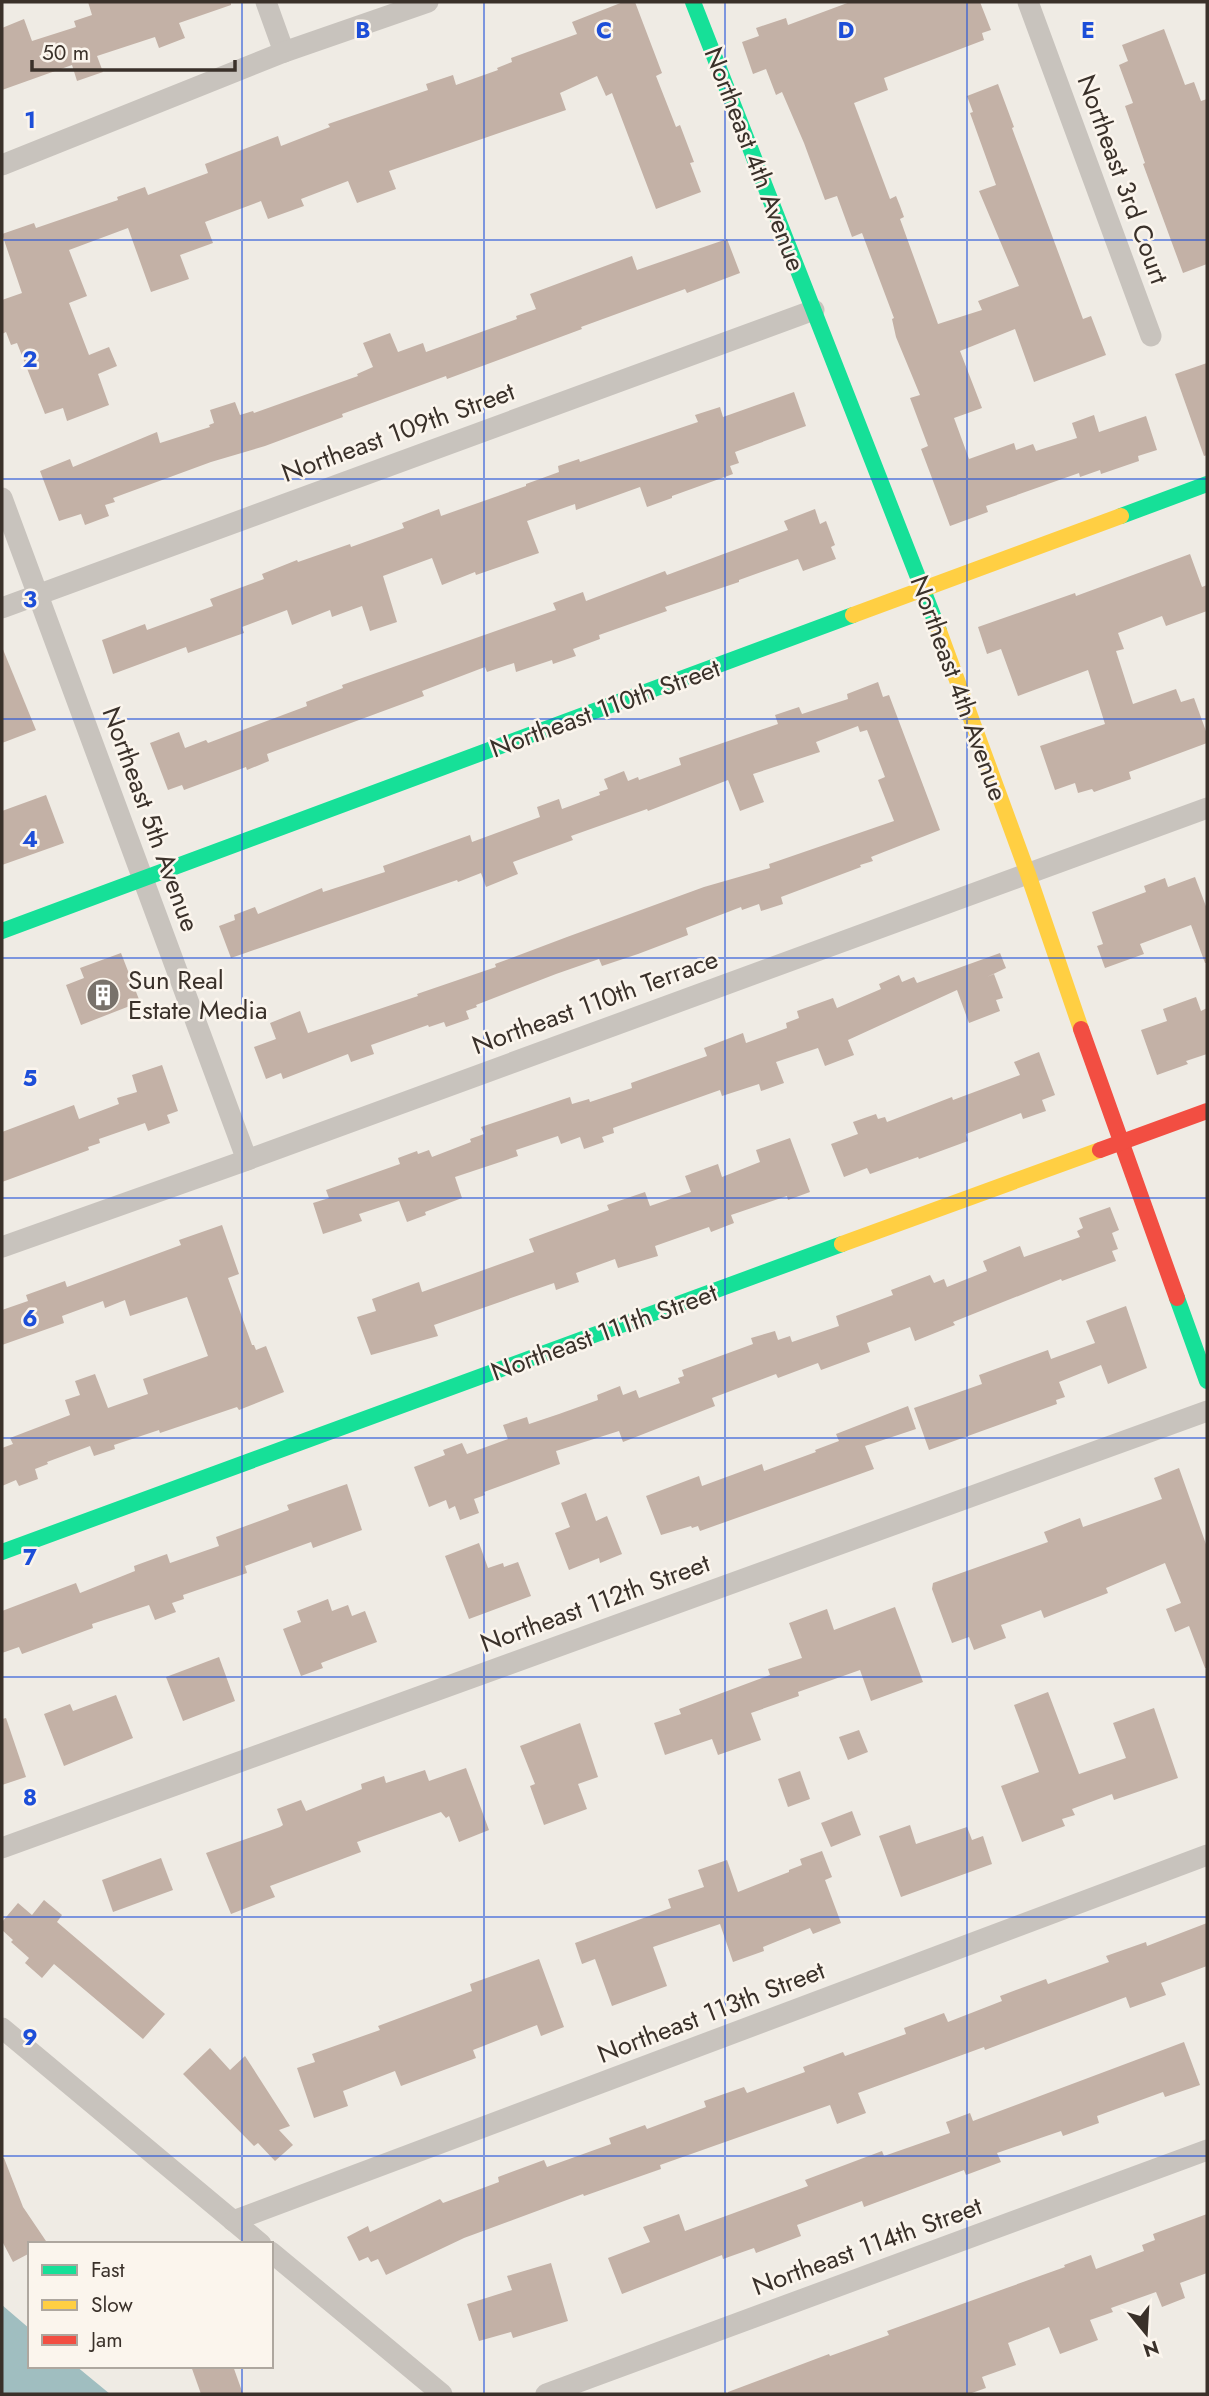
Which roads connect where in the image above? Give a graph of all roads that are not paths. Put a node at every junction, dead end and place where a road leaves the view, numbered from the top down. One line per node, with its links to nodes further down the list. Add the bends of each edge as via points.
1 (267, 2): 5 (street)
2 (428, 2): 5 (street)
3 (693, 2): 7 (street, Northeast 4th Avenue)
4 (1028, 2): 8 (street, Northeast 3rd Court)
5 (284, 52): 6 (street)
6 (2, 165)
7 (814, 310): 11 (street, Northeast 4th Avenue); 12 (street, Northeast 109th Street)
8 (1151, 336)
9 (1207, 484): 11 (street, Northeast 110th Street)
10 (2, 498): 12 (street, Northeast 5th Avenue)
11 (923, 590): 15 (street, Northeast 4th Avenue); 16 (street, Northeast 110th Street)
12 (39, 594): 13 (street, Northeast 109th Street); 16 (street, Northeast 5th Avenue)
13 (2, 608)
14 (1207, 808): 15 (street, Northeast 110th Terrace)
15 (1028, 874): 19 (street, Northeast 4th Avenue); 20 (street, Northeast 110th Terrace)
16 (143, 880): 17 (street, Northeast 110th Street); 20 (street, Northeast 5th Avenue)
17 (2, 931)
18 (1207, 1111): 19 (street, Northeast 111th Street)
19 (1119, 1143): 22 (street, Northeast 4th Avenue); 24 (street, Northeast 111th Street)
20 (247, 1160): 21 (street, Northeast 110th Terrace)
21 (2, 1247)
22 (1207, 1381)
23 (1207, 1411): 25 (street, Northeast 112th Street)
24 (2, 1552)
25 (2, 1848)
26 (1207, 1855): 29 (street, Northeast 113th Street)
27 (2, 2028): 29 (street)
28 (1207, 2150): 33 (street, Northeast 114th Street)
29 (233, 2221): 30 (street)
30 (259, 2242)
31 (273, 2254): 32 (street)
32 (442, 2394)
33 (546, 2394)

